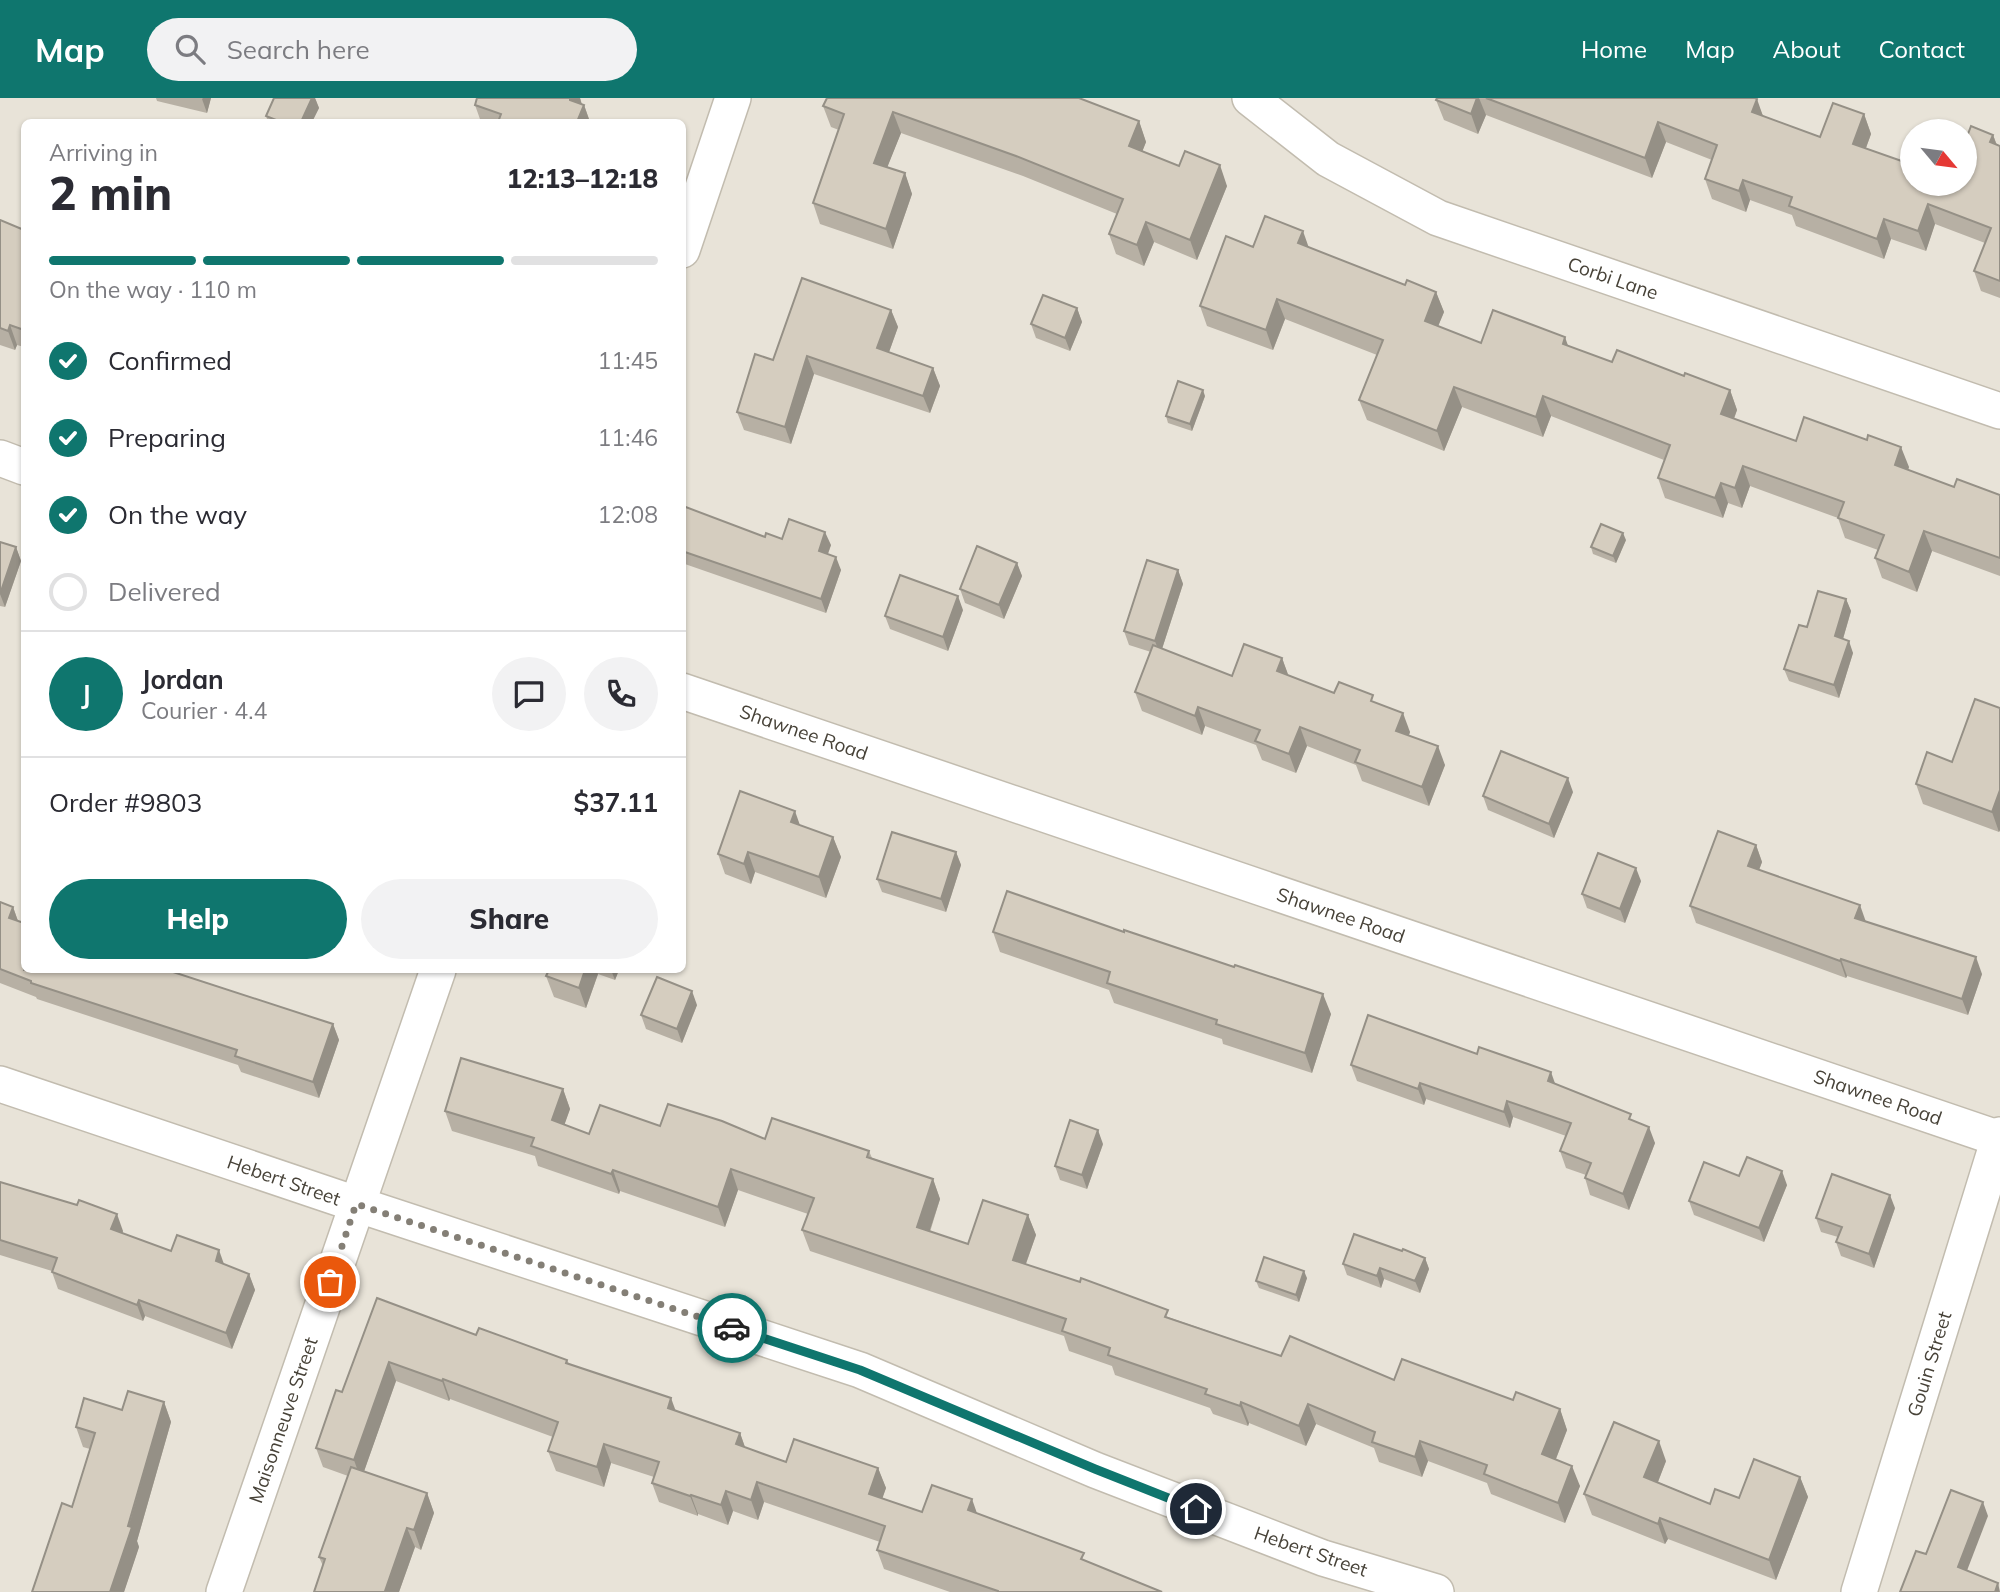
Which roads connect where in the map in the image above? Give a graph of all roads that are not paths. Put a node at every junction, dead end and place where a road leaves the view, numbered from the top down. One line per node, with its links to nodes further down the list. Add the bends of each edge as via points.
1 (733, 98): 3 (street)
2 (1250, 98): 4 (street, Corbi Lane, via 1328,159 1438,218)
3 (686, 238)
4 (2000, 411)
5 (0, 458): 6 (street)
6 (21, 466)
7 (686, 692): 10 (street, Shawnee Road)
8 (437, 973): 11 (street, Maisonneuve Street)
9 (0, 1084): 11 (street, Hebert Street)
10 (2000, 1138): 14 (street, Gouin Street)
11 (356, 1204): 12 (street, Maisonneuve Street); 13 (street, Hebert Street, via 860,1370 1322,1558)
12 (224, 1592)
13 (1436, 1592)
14 (1858, 1592)

